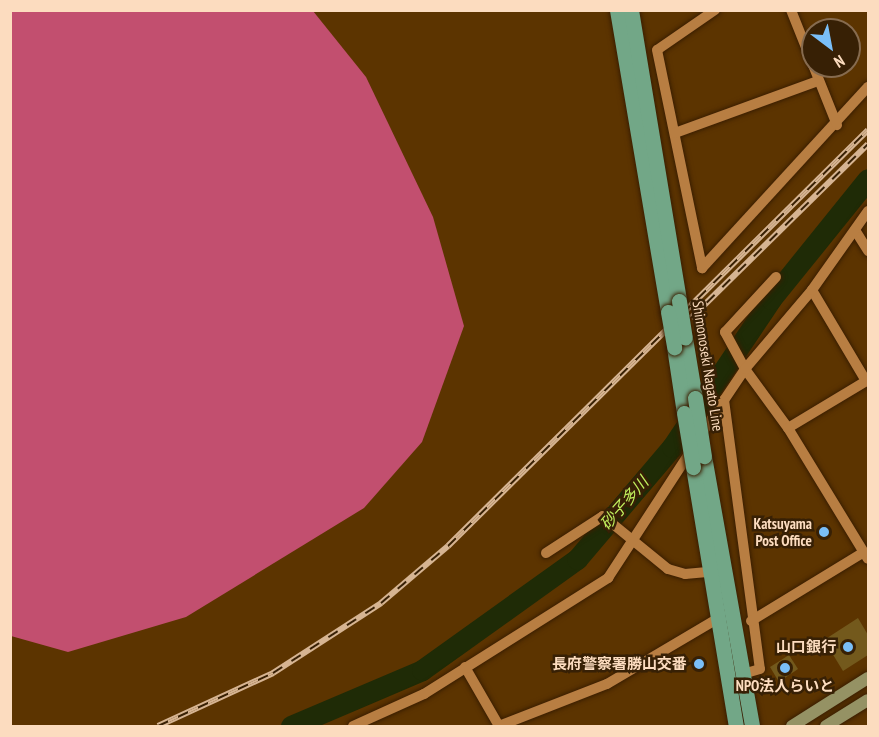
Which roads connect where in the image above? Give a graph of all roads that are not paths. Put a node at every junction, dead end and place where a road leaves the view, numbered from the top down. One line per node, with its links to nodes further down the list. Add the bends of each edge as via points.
1 (616, 10): 14 (main road, Shimonoseki Nagato Line)
2 (631, 10): 14 (main road, Shimonoseki Nagato Line)
3 (715, 10): 8 (street, via 657,50)
4 (791, 10): 5 (street)
5 (818, 81): 7 (street); 8 (street)
6 (868, 87): 7 (street)
7 (837, 125): 8 (street, via 702,268)
8 (675, 133)
9 (868, 211): 10 (street)
10 (855, 230): 11 (street); 13 (street)
11 (868, 251)
12 (776, 277): 16 (street, via 725,332)
13 (812, 290): 16 (street); 17 (street)
14 (673, 306): 15 (main road, Shimonoseki Nagato Line, bridge)
15 (680, 343): 20 (main road, Shimonoseki Nagato Line, bridge, via 684,413); 20 (main road, Shimonoseki Nagato Line, bridge, via 695,398)
16 (744, 365): 18 (street); 19 (street)
17 (867, 380): 19 (street)
18 (724, 400): 21 (street); 26 (street)
19 (788, 428): 22 (street)
20 (698, 462): 24 (main road, Shimonoseki Nagato Line); 28 (main road, Shimonoseki Nagato Line)
21 (634, 542): 23 (street, via 603,516); 24 (street, via 668,568 685,574); 27 (street, via 609,578)
22 (865, 550): 26 (street)
23 (546, 553)
24 (710, 572): 25 (main road, Shimonoseki Nagato Line)
25 (717, 619): 32 (street, via 607,684); 33 (main road, Shimonoseki Nagato Line)
26 (751, 621): 28 (street, via 760,669)
27 (465, 666): 31 (street, via 424,694); 32 (street)
28 (743, 674): 34 (main road, Shimonoseki Nagato Line)
29 (868, 678): 35 (main road)
30 (868, 700): 36 (main road)
31 (352, 726)
32 (499, 726)
33 (736, 726)
34 (752, 726)
35 (792, 726)
36 (826, 726)

